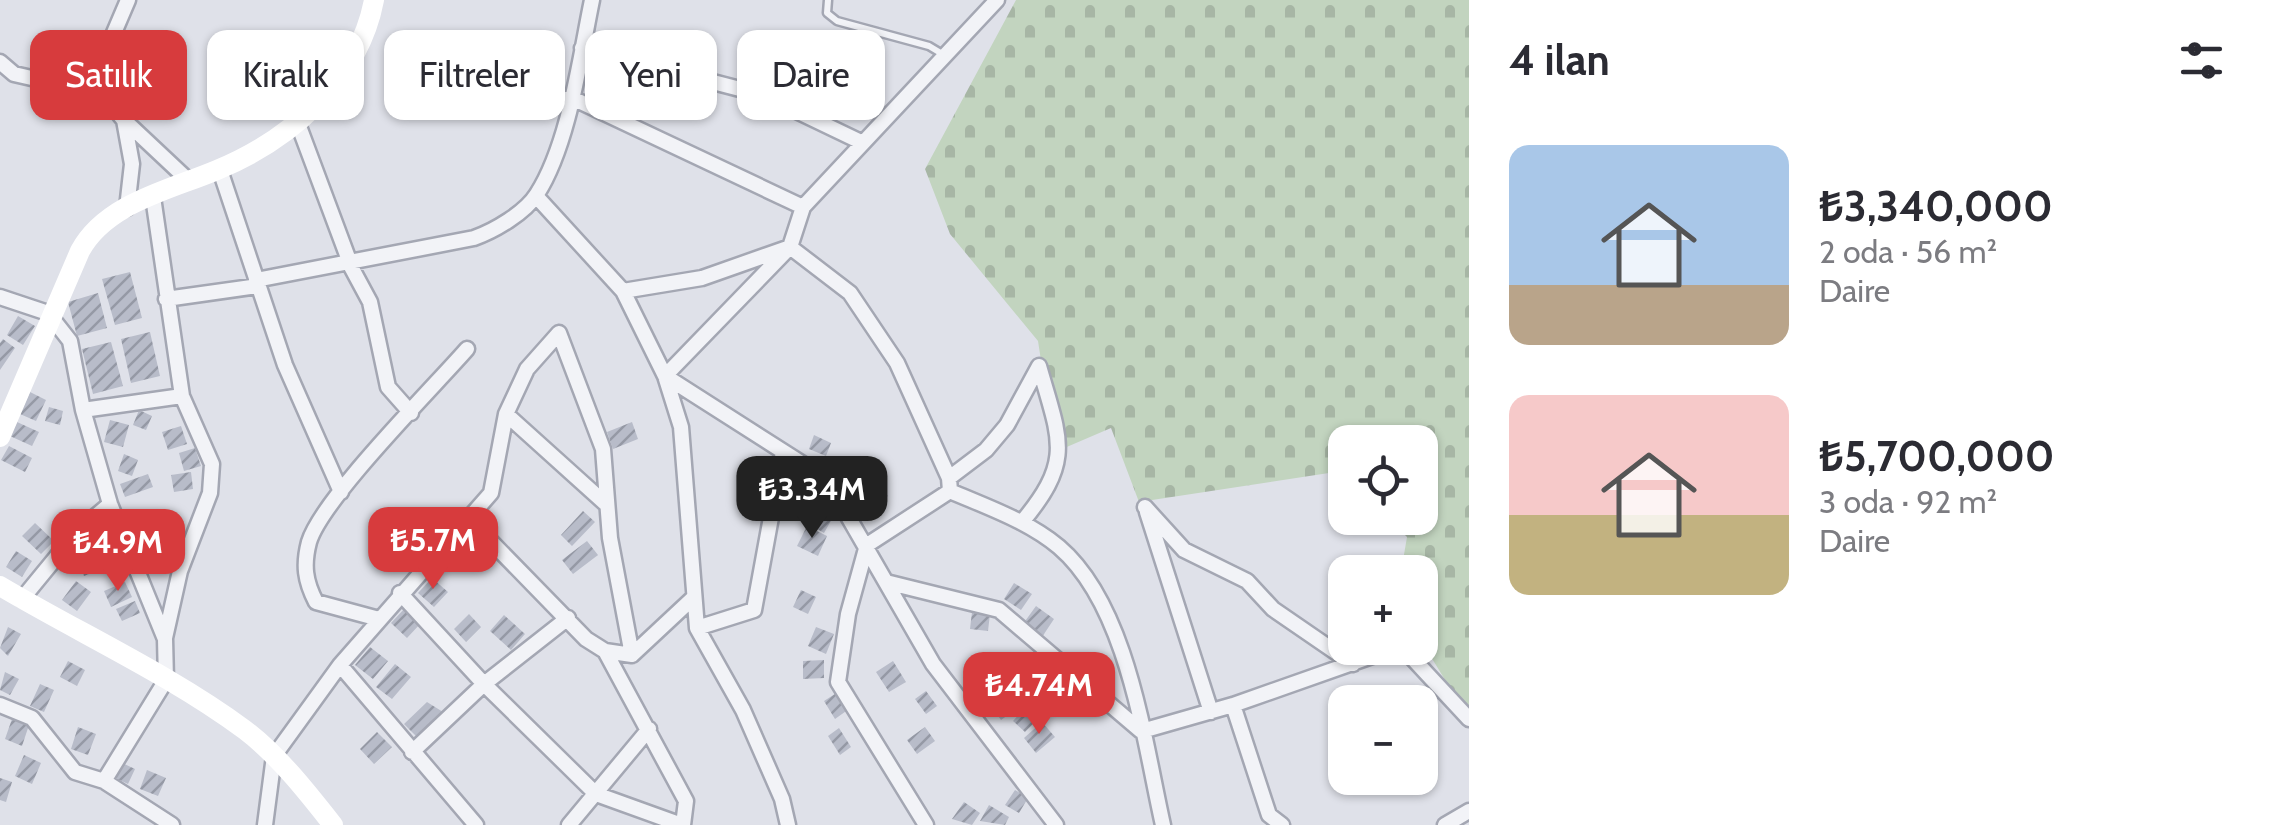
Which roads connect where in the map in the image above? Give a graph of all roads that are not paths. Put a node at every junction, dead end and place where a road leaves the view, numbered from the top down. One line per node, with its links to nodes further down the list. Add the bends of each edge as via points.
1 (128, 0): 6 (street)
2 (374, 0): 14 (street, via 341,77)
3 (592, 0): 7 (street)
4 (828, 0): 8 (lane, via 827,13 837,21)
5 (997, 0): 8 (street)
6 (115, 30)
7 (582, 48): 11 (street); 15 (street, via 763,95)
8 (944, 56): 15 (street)
9 (0, 62): 10 (street)
10 (30, 78)
11 (570, 97): 18 (street); 20 (street)
12 (124, 120): 21 (street, via 132,164)
13 (125, 120): 17 (street)
14 (298, 121): 16 (street); 23 (street)
15 (861, 142): 20 (street)
16 (220, 170): 17 (street); 24 (street)
17 (188, 180): 19 (street)
18 (536, 196): 23 (street, via 474,238); 25 (street)
19 (153, 197): 21 (street); 27 (street)
20 (803, 206): 22 (street)
21 (127, 208): 28 (street, via 86,240)
22 (790, 246): 25 (street, via 702,278); 30 (street); 37 (street, via 850,294 897,362)
23 (349, 263): 24 (street); 33 (street, via 370,302 388,386)
24 (257, 283): 27 (street); 38 (street)
25 (623, 290): 30 (street)
26 (0, 297): 28 (street)
27 (166, 300): 31 (street)
28 (52, 318): 32 (street, via 70,341); 35 (street)
29 (466, 349): 33 (street)
30 (665, 376): 36 (street); 47 (street, via 682,427)
31 (182, 396): 32 (street); 52 (street, via 212,464 211,479)
32 (83, 410): 39 (street)
33 (410, 413): 38 (street)
34 (506, 414): 40 (street); 40 (street, via 527,369 559,333 603,449); 41 (street, via 491,493)
35 (0, 437)
36 (783, 452): 43 (street, via 838,498); 51 (street, via 754,610)
37 (950, 484): 42 (street); 42 (street, via 1007,425 1039,366 1060,464); 43 (street)
38 (341, 492): 50 (street, via 310,540 304,580 316,602)
39 (110, 504): 48 (street, via 77,532); 52 (street)
40 (608, 506): 55 (street)
41 (470, 520): 46 (street); 49 (street)
42 (1022, 522): 66 (street, via 1061,549 1108,610)
43 (867, 545): 44 (street); 79 (street, via 838,682)
44 (886, 582): 66 (street, via 999,610); 80 (street, via 934,664)
45 (0, 586): 48 (street)
46 (400, 594): 50 (street); 60 (street)
47 (692, 599): 51 (street); 55 (street)
48 (22, 600): 59 (street)
49 (568, 618): 54 (street); 60 (street)
50 (379, 619): 58 (street)
51 (697, 628): 78 (street, via 743,710)
52 (165, 639): 59 (street)
53 (1328, 647): 63 (street, via 1272,609 1246,582 1184,550 1145,507)
54 (605, 651): 55 (street); 65 (street)
55 (632, 654)
56 (1350, 665): 62 (street)
57 (1419, 665): 64 (street)
58 (340, 666): 67 (street); 68 (street)
59 (166, 680): 68 (street); 69 (street)
60 (484, 684): 67 (street); 70 (street)
61 (0, 704): 69 (street, via 32,718 76,772)
62 (1233, 705): 63 (street); 82 (street, via 1269,815)
63 (1210, 712): 66 (street)
64 (1469, 719)
65 (649, 729): 70 (street); 77 (street, via 686,801)
66 (1142, 732): 81 (street)
67 (412, 752): 75 (street)
68 (274, 756): 73 (street); 74 (street)
69 (104, 781): 72 (street)
70 (596, 794): 76 (street); 77 (street)
71 (1469, 811): 83 (street)
72 (172, 825)
73 (265, 825)
74 (333, 825)
75 (476, 825)
76 (569, 825)
77 (682, 825)
78 (788, 825)
79 (926, 825)
80 (1056, 825)
81 (1163, 825)
82 (1282, 825)
83 (1445, 825)

